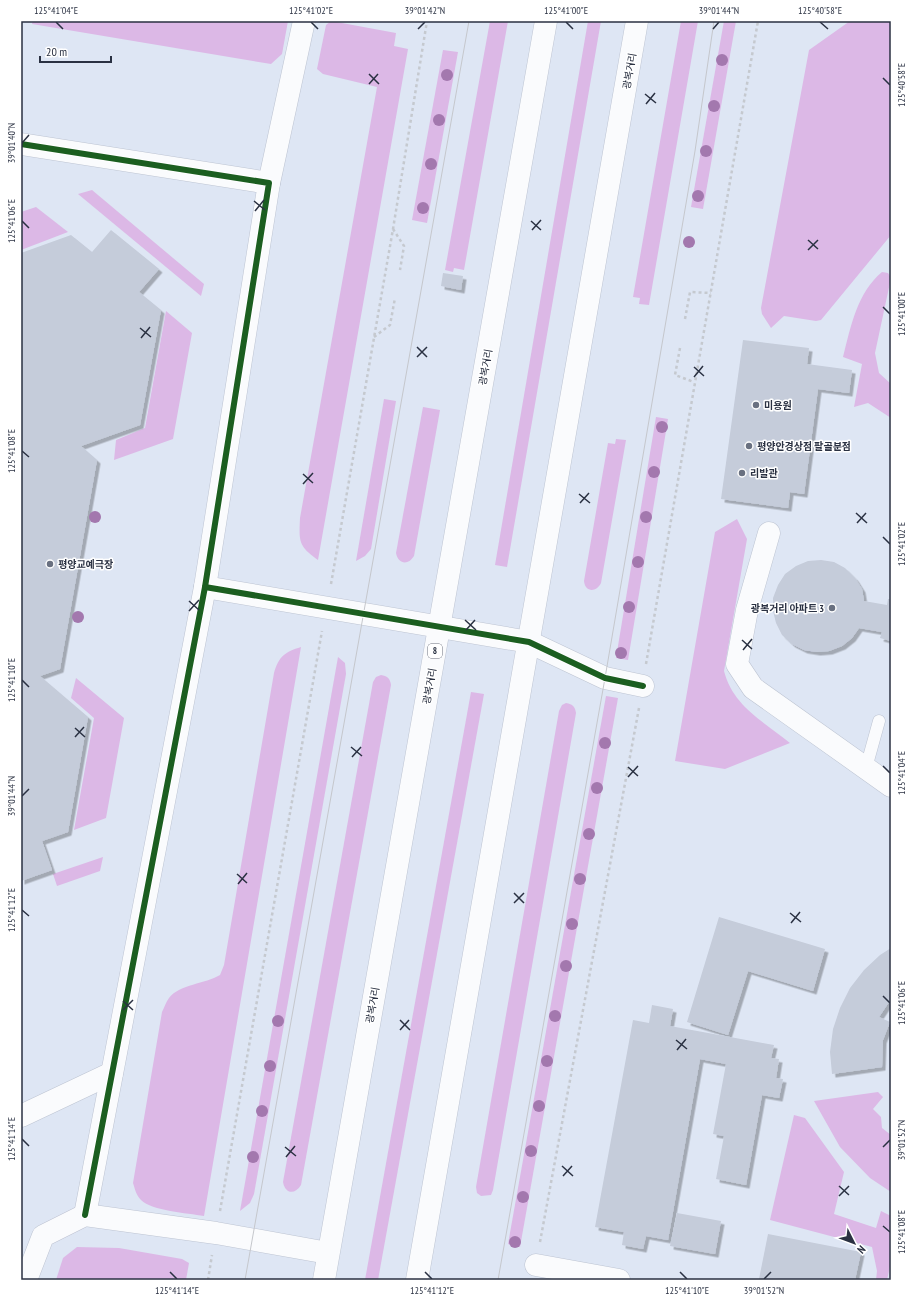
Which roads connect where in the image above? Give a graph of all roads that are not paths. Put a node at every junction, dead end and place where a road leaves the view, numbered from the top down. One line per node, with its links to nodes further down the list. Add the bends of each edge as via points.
1 (304, 21): 5 (main road)
2 (546, 21): 8 (main road, 광복거리 / 8)
3 (638, 21): 9 (main road, 광복거리)
4 (21, 144): 5 (main road)
5 (269, 183): 7 (main road)
6 (769, 533): 12 (main road, via 747,610 737,664 753,688)
7 (205, 587): 8 (main road); 14 (main road)
8 (439, 627): 9 (main road); 17 (main road, 광복거리 / 8)
9 (529, 642): 10 (main road, via 605,678); 21 (main road, 광복거리)
10 (642, 686)
11 (879, 721): 12 (lane)
12 (866, 768): 13 (main road)
13 (891, 786)
14 (112, 1073): 15 (main road); 16 (main road)
15 (21, 1116)
16 (85, 1214): 17 (main road); 19 (main road, via 43,1236)
17 (328, 1253): 20 (main road, 광복거리 / 8)
18 (536, 1265): 22 (main road)
19 (26, 1280)
20 (324, 1280)
21 (417, 1280)
22 (619, 1280)

